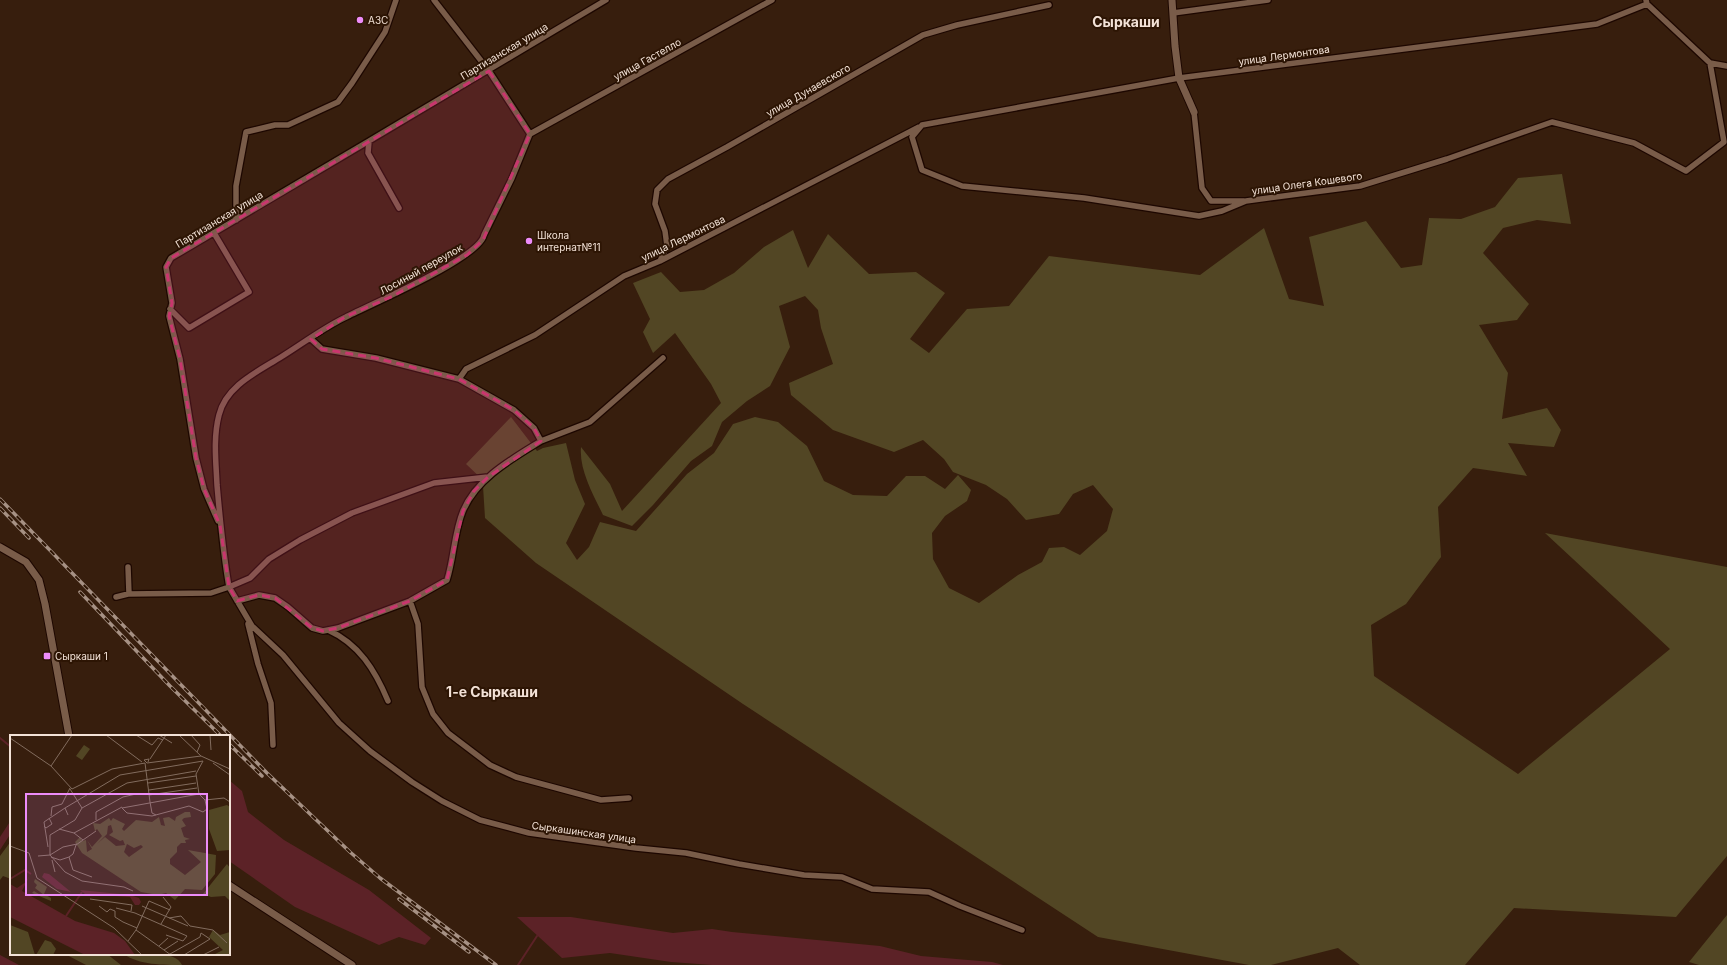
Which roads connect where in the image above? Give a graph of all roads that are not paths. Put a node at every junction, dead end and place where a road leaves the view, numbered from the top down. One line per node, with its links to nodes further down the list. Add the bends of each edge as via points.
1 (396, 0): 20 (street, via 385,32 338,102 288,125 274,125 246,132 236,186)
2 (434, 0): 12 (street)
3 (606, 0): 12 (street, Партизанская улица)
4 (772, 0): 16 (street, улица Гастелло)
5 (1172, 0): 9 (street)
6 (1268, 0): 9 (street)
7 (1647, 2): 10 (street); 13 (street, улица Лермонтова, via 1597,24)
8 (1049, 5): 22 (street, улица Дунаевского, via 923,35 668,179 657,190 655,204 666,231 667,246)
9 (1173, 13): 13 (street, via 1174,46)
10 (1710, 63): 11 (street); 18 (street, улица Олега Кошевого, via 1724,142 1686,171 1634,143 1552,122 1360,186)
11 (1727, 66)
12 (489, 71): 16 (street); 17 (street, Партизанская улица)
13 (1179, 78): 14 (street); 15 (street, улица Лермонтова)
14 (1194, 112): 18 (street, via 1202,188 1211,201)
15 (922, 125): 18 (street, улица Олега Кошевого, via 912,137 922,170 962,186 1084,198 1199,216 1222,211); 22 (street, улица Лермонтова)
16 (530, 134): 24 (street, Лосиный переулок, via 483,240 467,255 393,296 345,317)
17 (369, 141): 19 (street, via 368,153); 20 (street, Партизанская улица)
18 (1246, 201)
19 (399, 208)
20 (236, 220): 21 (street, Партизанская улица)
21 (214, 233): 23 (street, Партизанская улица, via 171,258 166,267 172,303); 23 (street, via 249,292 189,328)
22 (660, 261): 26 (street, улица Лермонтова, via 624,276 535,335 466,370)
23 (170, 309): 29 (street, Партизанская улица, via 169,316 180,359 196,458 204,489)
24 (311, 338): 26 (street, via 322,349 376,358); 29 (street, Лосиный переулок, via 249,377 229,393 219,415 215,452)
25 (664, 358): 27 (street, via 590,422)
26 (459, 379): 27 (street, via 514,410 534,428)
27 (541, 441): 28 (street)
28 (488, 477): 32 (street, via 434,483 352,513 300,540 269,559 250,578); 36 (street, via 474,491 463,511 447,580)
29 (220, 525): 32 (street)
30 (0, 547): 40 (street, via 26,562 39,580)
31 (128, 567): 33 (street)
32 (229, 587): 33 (street, via 210,593); 35 (street, Сыркашинская улица)
33 (129, 594): 34 (street)
34 (116, 597)
35 (237, 601): 37 (street, Сыркашинская улица); 38 (street, via 259,595 275,598 312,628)
36 (410, 601): 38 (street); 42 (street, via 418,624 422,687 433,714 448,733 490,765 516,777 601,800)
37 (247, 618): 41 (street, via 271,703); 44 (street, Сыркашинская улица, via 283,655 339,723 370,751 442,801 480,820 529,834 686,853 804,875 842,878 872,889 930,892)
38 (328, 630): 39 (street, via 355,647 378,678)
39 (388, 701)
40 (69, 735)
41 (273, 745)
42 (629, 798)
43 (230, 886): 45 (street)
44 (1022, 930)
45 (352, 965)

